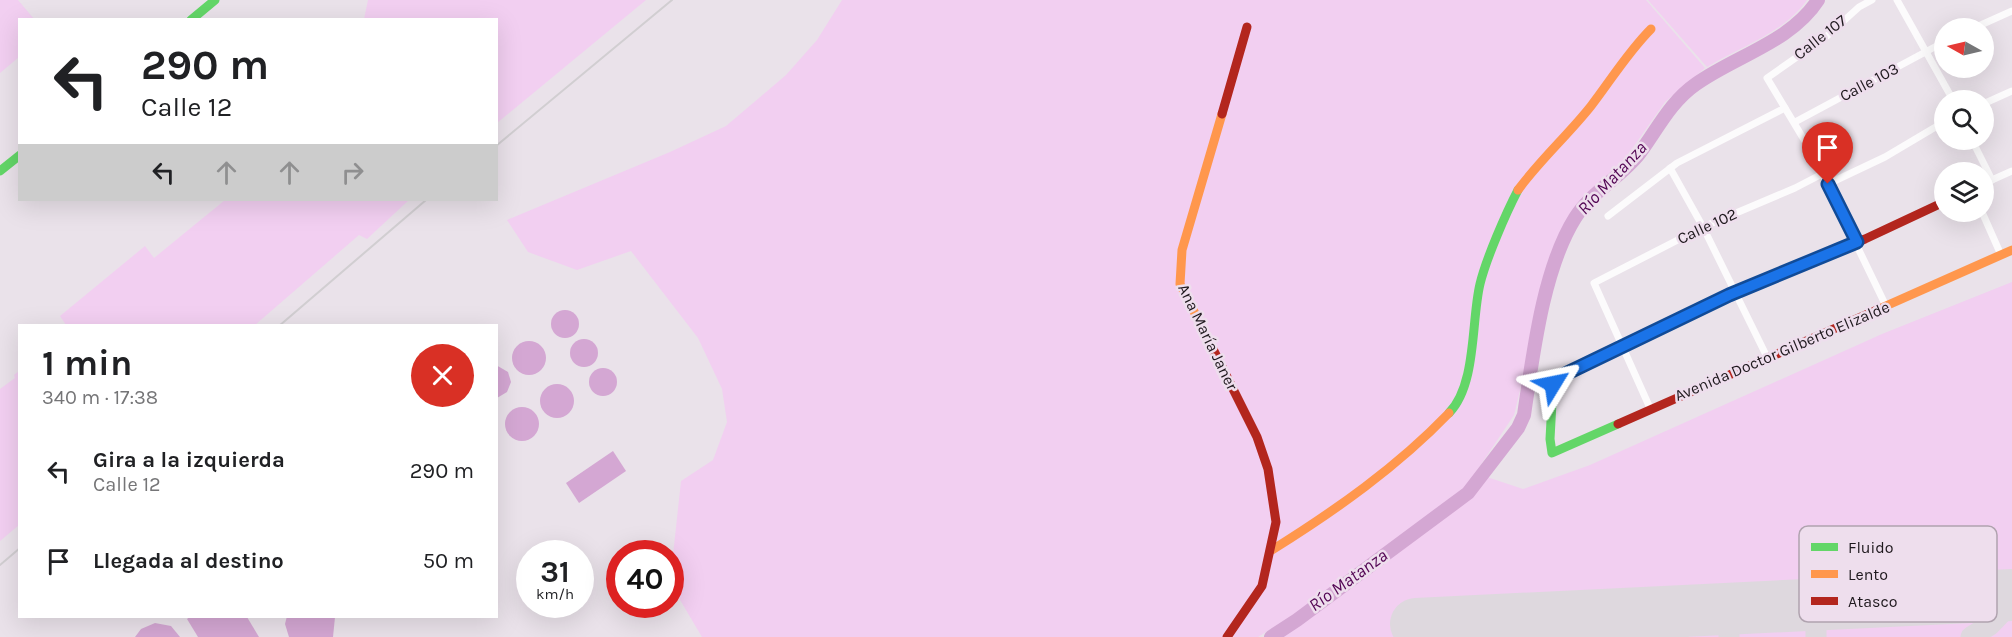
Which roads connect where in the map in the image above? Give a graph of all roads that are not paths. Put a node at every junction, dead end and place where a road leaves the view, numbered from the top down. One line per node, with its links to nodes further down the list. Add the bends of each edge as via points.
1 (215, 0): 5 (street)
2 (1872, 0): 14 (street, Calle 107, via 1769,76 1768,81)
3 (1897, 0): 10 (street)
4 (2012, 11): 6 (street)
5 (193, 18)
6 (1994, 19)
7 (1247, 27): 36 (street, Ana María Janer, via 1182,250 1179,276 1257,437 1268,469 1276,522)
8 (1651, 29): 36 (street, via 1517,191 1480,283 1467,377 1455,406 1416,447 1331,513)
9 (1934, 47): 10 (street, Calle 103)
10 (1926, 51): 11 (street); 15 (street, Calle 103)
11 (1947, 90)
12 (2012, 91): 13 (street)
13 (1994, 99)
14 (1785, 108): 15 (street); 18 (street)
15 (1795, 122): 21 (street)
16 (1934, 128): 23 (street)
17 (18, 157): 19 (street)
18 (1670, 168): 25 (street); 27 (street)
19 (0, 171)
20 (2012, 171): 22 (street)
21 (1822, 174): 23 (street); 27 (street, Calle 102)
22 (1994, 179)
23 (1828, 184): 28 (street)
24 (1934, 207): 28 (street)
25 (1608, 216)
26 (1986, 222): 30 (street)
27 (1703, 227): 31 (street); 33 (street, Calle 102, via 1594,283)
28 (1857, 242): 31 (street); 32 (street)
29 (2012, 250): 30 (street, Avenida Doctor Gilberto Elizalde)
30 (2001, 255): 32 (street, Avenida Doctor Gilberto Elizalde)
31 (1736, 293): 33 (street); 34 (street)
32 (1886, 306): 34 (street, Avenida Doctor Gilberto Elizalde)
33 (1622, 345): 35 (street); 35 (street, Avenida Doctor Gilberto Elizalde, via 1557,378 1553,384 1552,453)
34 (1767, 357): 35 (street, Avenida Doctor Gilberto Elizalde)
35 (1650, 408)
36 (1272, 550): 37 (street, Ana María Janer, via 1262,586)
37 (1227, 637)

